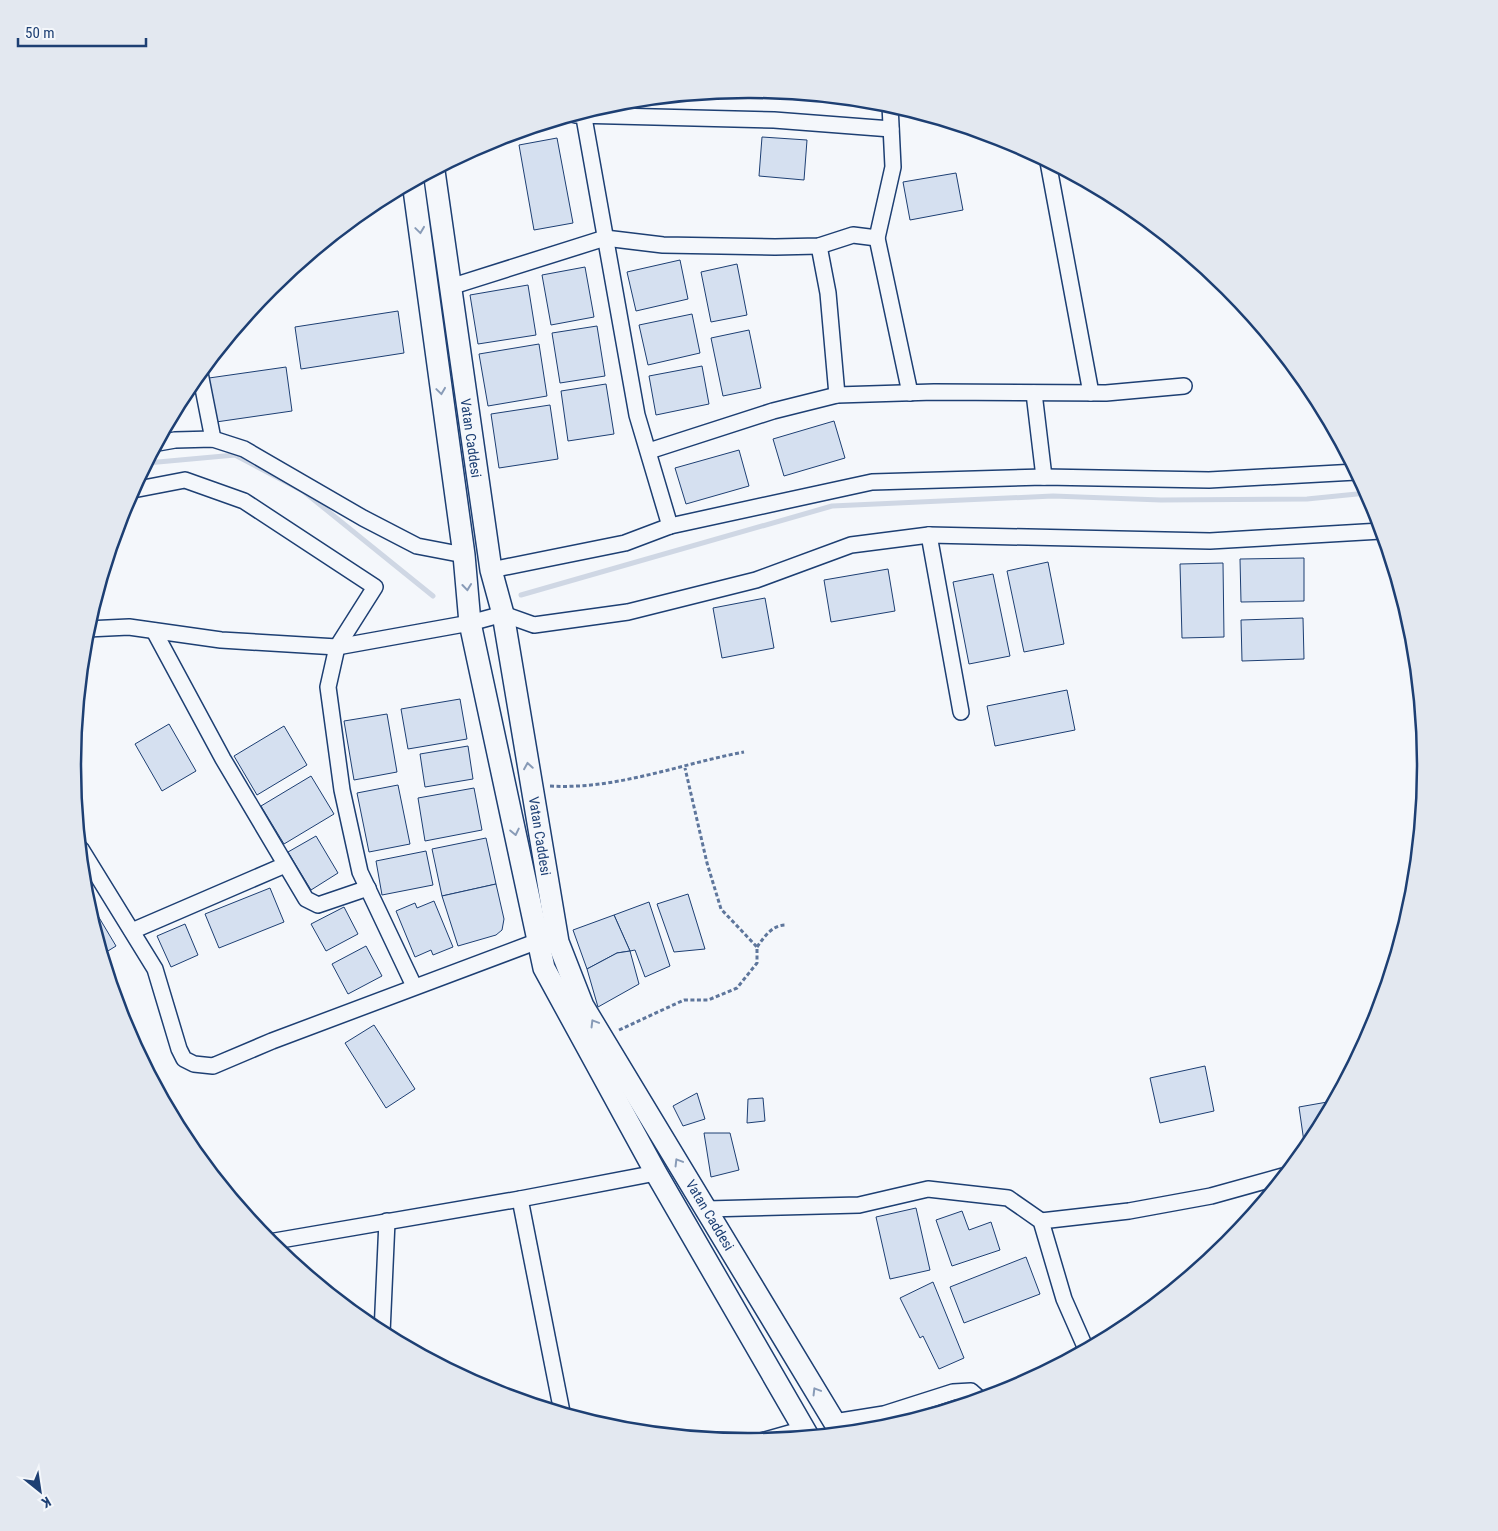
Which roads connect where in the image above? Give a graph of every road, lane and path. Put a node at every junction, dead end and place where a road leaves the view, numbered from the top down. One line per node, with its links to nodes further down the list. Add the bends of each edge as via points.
1 (890, 114): 4 (street)
2 (603, 115): 4 (street, via 774,120)
3 (581, 120): 8 (street)
4 (891, 129): 9 (street, via 893,167)
5 (1049, 170): 16 (street)
6 (435, 177): 11 (main road, Vatan Caddesi)
7 (414, 188): 27 (main road, Vatan Caddesi, one-way to 27)
8 (605, 238): 10 (street, via 663,245); 11 (street); 20 (street, via 637,415)
9 (878, 238): 10 (street, via 853,235); 14 (street)
10 (818, 246): 17 (street, via 828,293)
11 (450, 287): 28 (main road, Vatan Caddesi)
12 (202, 383): 18 (street)
13 (1184, 386): 16 (street)
14 (910, 393): 15 (street); 17 (street)
15 (1034, 393): 16 (street); 22 (street)
16 (1091, 393)
17 (837, 395): 20 (street, via 773,411)
18 (213, 438): 19 (street); 27 (street, via 258,457 417,546)
19 (165, 442)
20 (649, 450): 24 (street)
21 (1349, 472): 22 (street, via 1209,480)
22 (1044, 477): 24 (street, via 872,482)
23 (142, 488): 33 (street, via 185,480 244,500 375,587)
24 (670, 526): 28 (street, via 625,542)
25 (1374, 531): 26 (street, via 1210,541)
26 (929, 535): 29 (street, via 851,545 756,580 628,612 534,625); 34 (street)
27 (464, 554): 30 (main road, Vatan Caddesi, one-way to 30)
28 (491, 570): 29 (main road, Vatan Caddesi)
29 (503, 614): 30 (street); 37 (main road, Vatan Caddesi, one-way to 29)
30 (470, 623): 33 (street); 43 (main road, Vatan Caddesi, one-way to 43)
31 (96, 629): 32 (street, via 128,627)
32 (154, 631): 33 (street, via 221,640); 39 (street)
33 (337, 647): 40 (street, via 328,687 342,790 360,872)
34 (961, 712)
35 (744, 752): 36 (path, via 708,759)
36 (685, 768): 37 (path, via 572,787); 44 (path, via 721,909)
37 (531, 785): 46 (main road, Vatan Caddesi, one-way to 37, via 584,1006 558,942)
38 (88, 861): 42 (street)
39 (285, 866): 40 (street, via 306,899 318,905); 42 (street)
40 (368, 888): 45 (street)
41 (786, 925): 44 (path, via 777,925)
42 (132, 931): 45 (street, via 155,969 179,1049 184,1059 194,1064 213,1066)
43 (538, 941): 45 (street); 47 (main road, Vatan Caddesi, via 544,968)
44 (757, 947): 46 (path, via 757,963 737,988 708,1000 684,1000)
45 (414, 986)
46 (603, 1038): 50 (main road, Vatan Caddesi, one-way to 46)
47 (656, 1173): 49 (street); 60 (main road, Vatan Caddesi)
48 (1274, 1179): 52 (street, via 1211,1196 1129,1211)
49 (520, 1199): 51 (street); 57 (street)
50 (707, 1209): 52 (street, via 859,1205 928,1189 1008,1198); 58 (main road, Vatan Caddesi, one-way to 50)
51 (387, 1221): 53 (street); 54 (street)
52 (1042, 1221): 55 (street, via 1064,1299)
53 (279, 1240)
54 (382, 1324)
55 (1084, 1344)
56 (975, 1394): 59 (street, via 972,1391 953,1392)
57 (561, 1406)
58 (837, 1428)
59 (839, 1428)
60 (805, 1431)

